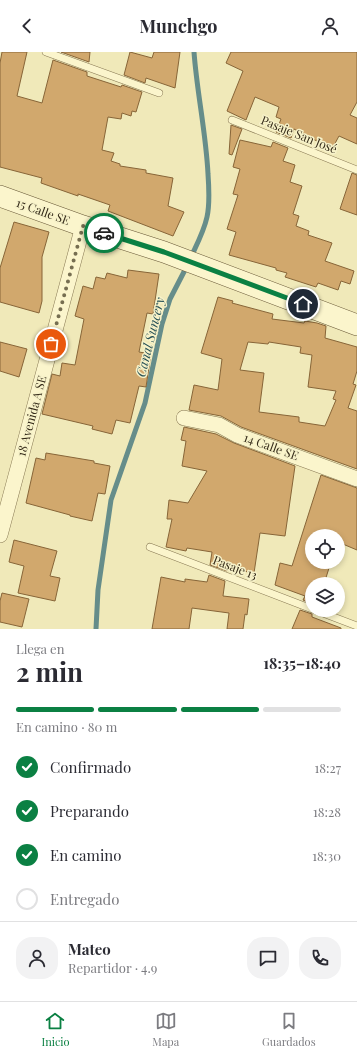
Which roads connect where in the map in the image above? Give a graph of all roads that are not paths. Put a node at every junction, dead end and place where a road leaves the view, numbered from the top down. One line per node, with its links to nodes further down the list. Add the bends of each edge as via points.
1 (46, 52): 2 (lane)
2 (159, 93)
3 (232, 120): 4 (lane, Pasaje San José)
4 (357, 170)
5 (0, 196): 6 (street, 15 Calle SE)
6 (83, 226): 7 (street, 15 Calle SE, via 164,252); 10 (street, 18 Avenida A SE)
7 (357, 325)
8 (184, 418): 9 (street, 14 Calle SE, via 219,425 237,435)
9 (357, 479)
10 (0, 536)
11 (150, 547): 12 (lane, Pasaje 13)
12 (305, 606)
13 (333, 617): 14 (lane)
14 (357, 626)

